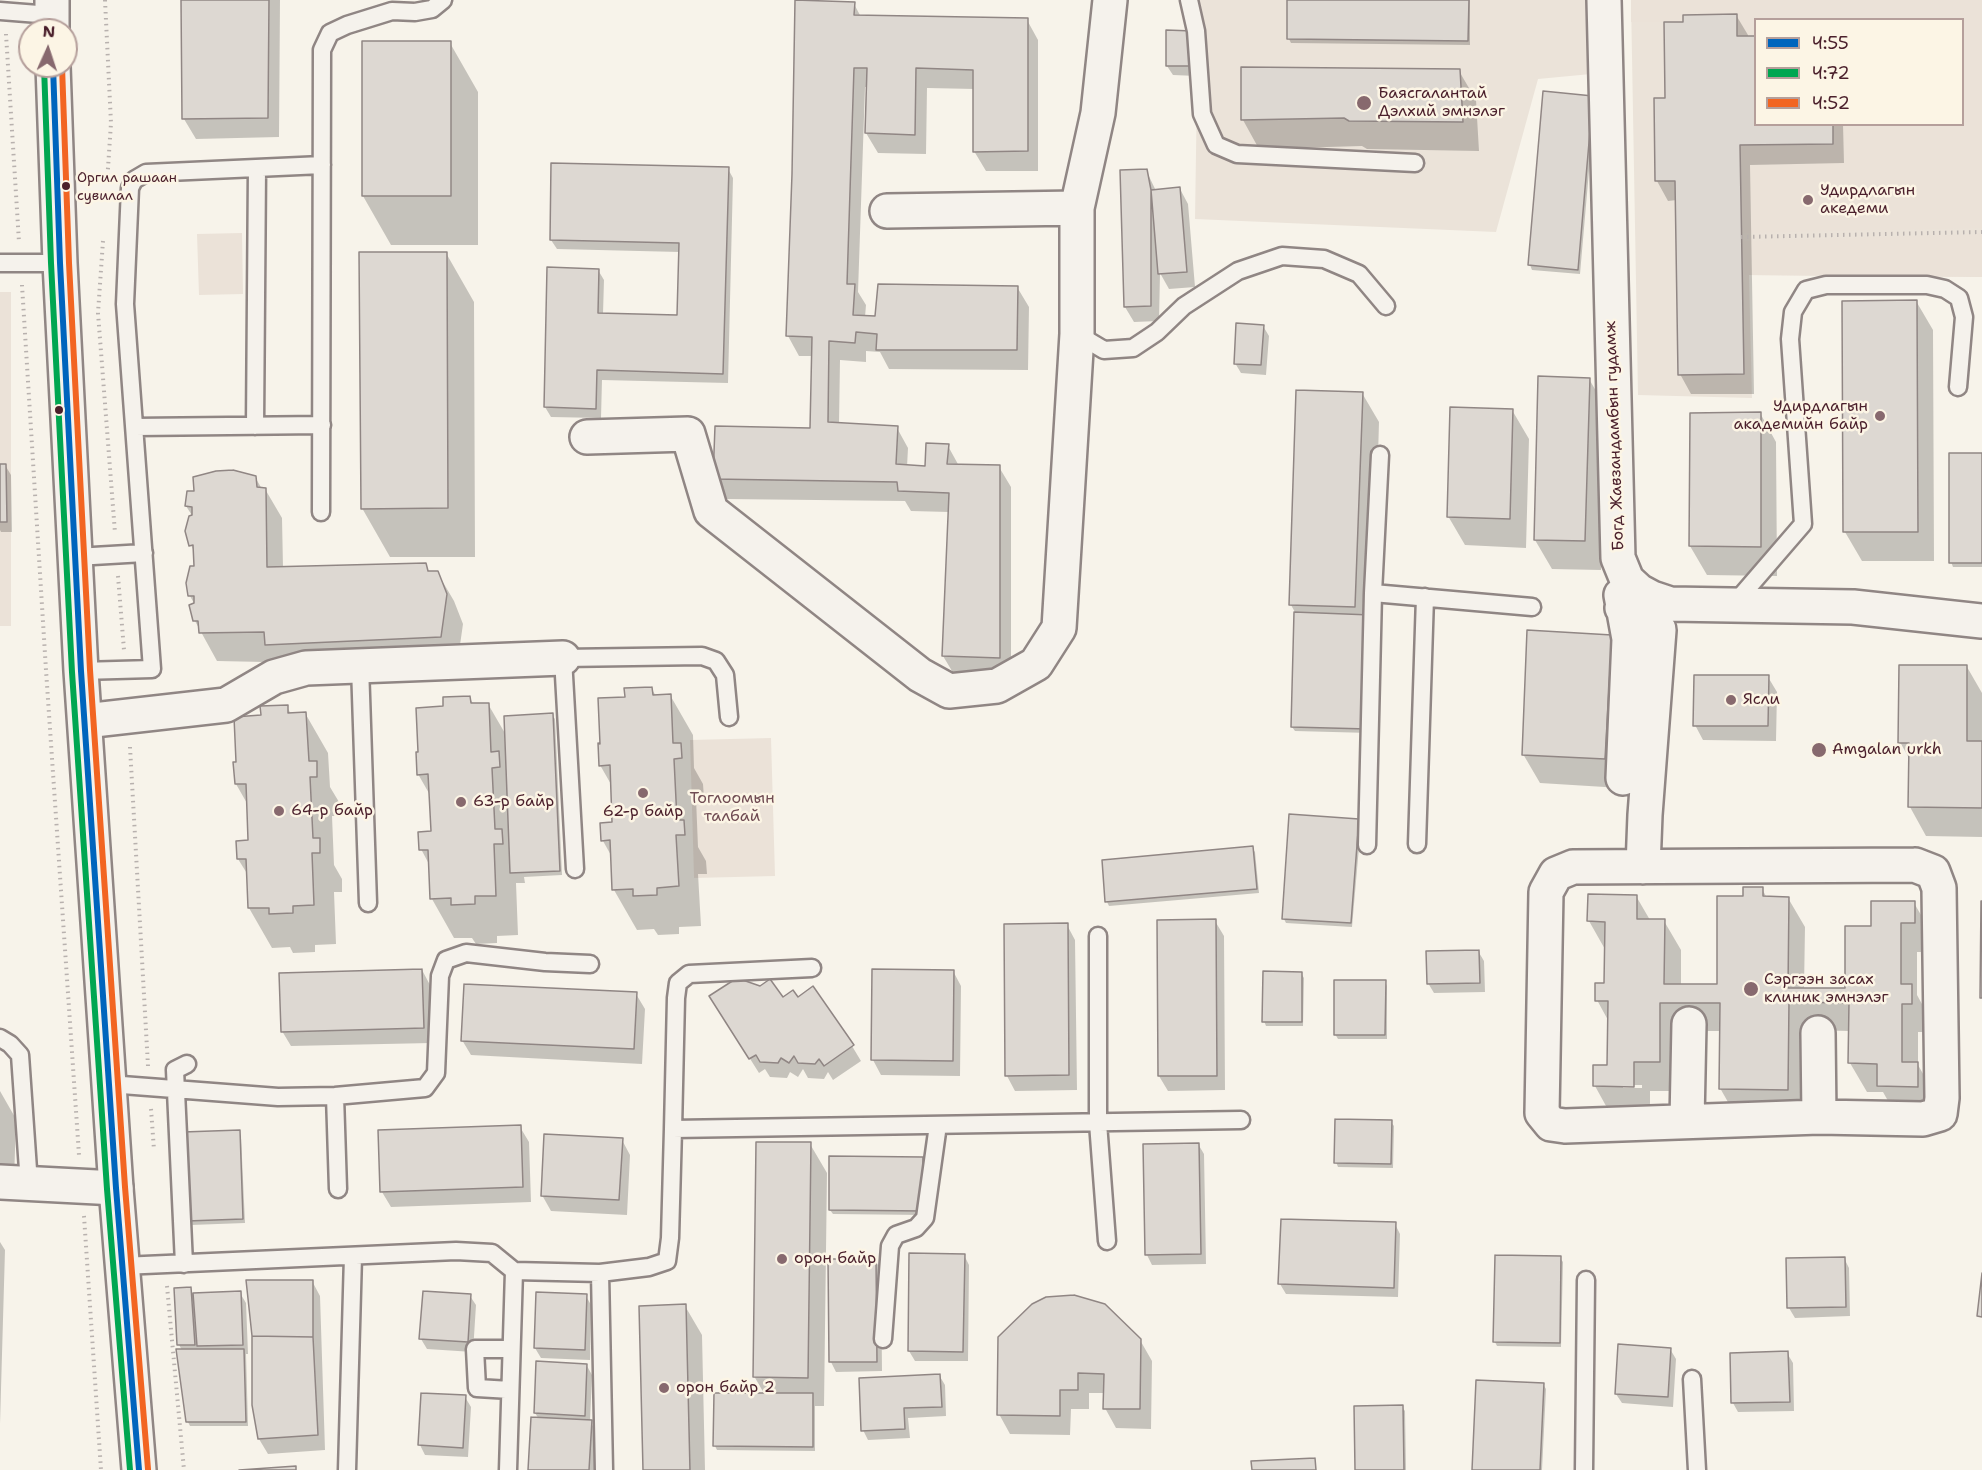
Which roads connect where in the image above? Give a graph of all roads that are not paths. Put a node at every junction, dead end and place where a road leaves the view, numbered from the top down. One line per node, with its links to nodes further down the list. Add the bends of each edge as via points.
1 (443, 0): 9 (lane, via 432,9 392,11 330,33 322,50)
2 (1110, 0): 11 (street, via 1098,113)
3 (1189, 0): 8 (lane, via 1196,31 1202,114 1216,145 1237,154)
4 (1604, 0): 26 (street, Богд Жавзандамбын гудамж)
5 (52, 9): 6 (lane)
6 (2, 11)
7 (53, 78): 14 (street)
8 (1415, 163)
9 (322, 165): 10 (lane); 18 (lane)
10 (257, 168): 19 (lane); 20 (lane, via 146,173 134,180 130,188 125,304)
11 (1077, 208): 12 (street); 16 (street)
12 (886, 211)
13 (0, 263): 14 (lane)
14 (60, 263): 25 (street)
15 (1386, 306): 16 (lane, via 1359,274 1324,259 1282,256 1238,271 1184,306 1133,348 1104,350)
16 (1077, 334): 21 (street, via 1059,628 1036,664 997,686 949,691 920,675 711,511 688,434)
17 (1958, 387): 29 (lane, via 1964,316 1959,298 1946,289 1927,285 1826,285 1806,290 1793,312 1790,339 1803,524)
18 (322, 424): 19 (lane); 23 (lane)
19 (255, 426): 20 (lane)
20 (135, 428): 24 (lane)
21 (587, 437)
22 (1380, 455): 27 (lane)
23 (321, 512)
24 (144, 553): 25 (lane); 35 (lane, via 152,669)
25 (76, 557): 35 (street)
26 (1618, 558): 29 (street, Богд Жавзандамбын гудамж, via 1627,580 1652,598 1670,604); 31 (street)
27 (1373, 593): 28 (lane); 40 (lane)
28 (1425, 597): 30 (lane); 39 (lane)
29 (1734, 604): 32 (street, Богд Жавзандамбын гудамж, via 1853,607)
30 (1532, 607)
31 (1622, 608): 38 (street, via 1629,639); 41 (street, via 1659,630)
32 (1982, 621)
33 (563, 658): 34 (street); 36 (lane, via 702,656 716,661 725,675); 42 (lane)
34 (360, 666): 37 (street, via 306,668 285,674 226,705); 43 (lane)
35 (81, 671): 37 (street)
36 (729, 717)
37 (85, 721): 51 (street)
38 (1623, 778)
39 (1417, 844)
40 (1367, 845)
41 (1643, 867): 54 (street, via 1915,865 1933,872 1939,888 1940,1114 1923,1119); 56 (street, via 1573,867 1556,874 1546,892 1542,1113 1551,1124 1565,1126)
42 (575, 869)
43 (368, 903)
44 (1098, 936): 57 (lane)
45 (590, 964): 53 (lane, via 466,953 446,960 440,976 436,1073 425,1088)
46 (812, 969): 59 (lane, via 689,974 678,983)
47 (1689, 1024): 56 (street)
48 (1818, 1034): 54 (street)
49 (0, 1038): 60 (lane, via 20,1055)
50 (187, 1064): 52 (lane, via 175,1070)
51 (110, 1084): 52 (lane); 61 (street)
52 (176, 1088): 53 (lane, via 278,1097); 65 (lane)
53 (335, 1096): 62 (lane)
54 (1819, 1117): 56 (street)
55 (1241, 1120): 57 (lane)
56 (1687, 1120)
57 (1098, 1123): 58 (lane); 63 (lane)
58 (938, 1125): 59 (lane); 70 (lane, via 925,1218 916,1228 896,1235 890,1246)
59 (673, 1130): 68 (lane, via 667,1261)
60 (15, 1183): 61 (street)
61 (116, 1188): 66 (street)
62 (338, 1189)
63 (1107, 1241)
64 (353, 1256): 65 (lane); 67 (lane, via 492,1253); 75 (lane)
65 (184, 1264): 66 (lane)
66 (122, 1266): 74 (street)
67 (514, 1271): 68 (lane); 71 (lane)
68 (600, 1273): 77 (lane)
69 (1586, 1280): 78 (lane)
70 (883, 1339)
71 (512, 1349): 73 (lane); 73 (lane, via 475,1349 477,1388)
72 (1692, 1379): 79 (lane)
73 (510, 1390): 76 (lane)
74 (139, 1470)
75 (347, 1470)
76 (508, 1470)
77 (604, 1470)
78 (1584, 1470)
79 (1697, 1470)

